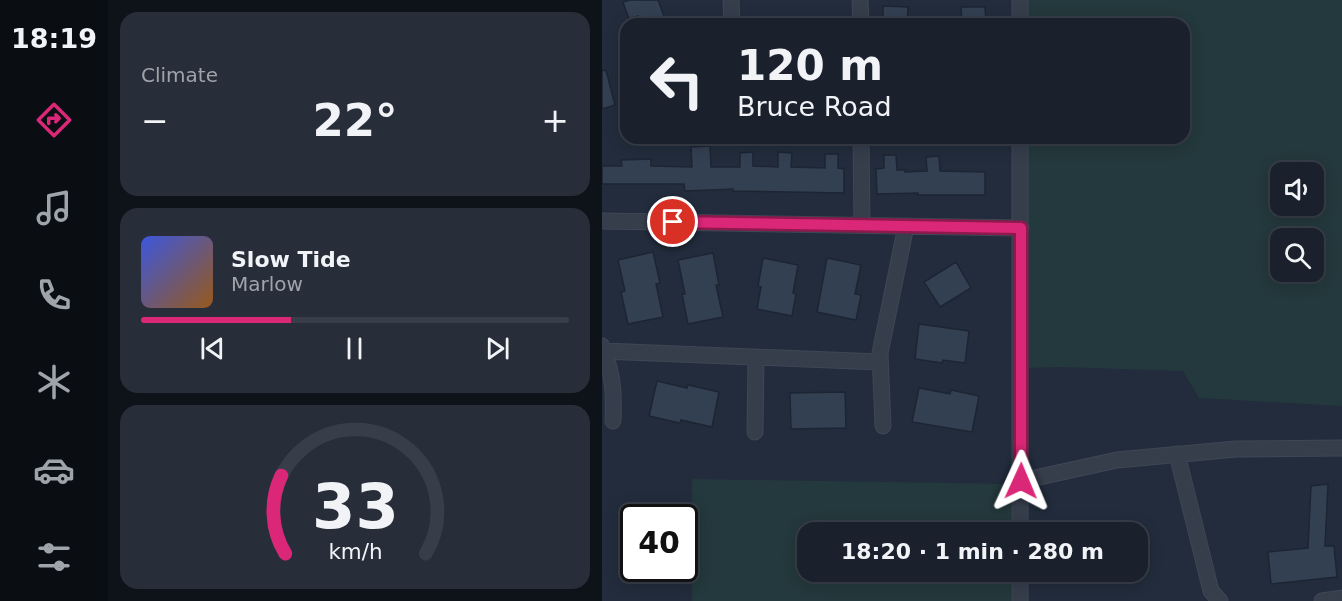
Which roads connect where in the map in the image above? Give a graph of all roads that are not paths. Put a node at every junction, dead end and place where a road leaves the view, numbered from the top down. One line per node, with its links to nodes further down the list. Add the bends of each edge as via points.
1 (731, 0): 4 (street)
2 (860, 0): 5 (street)
3 (1020, 0): 6 (street)
4 (732, 18)
5 (860, 18)
6 (1020, 18)
7 (861, 144): 10 (street)
8 (1020, 144): 12 (street)
9 (602, 221): 10 (street)
10 (862, 225): 11 (street)
11 (906, 226): 12 (street); 15 (street)
12 (1021, 228): 21 (street)
13 (602, 349): 14 (street); 16 (street, via 614,393)
14 (756, 357): 15 (street); 18 (street)
15 (880, 362): 17 (street)
16 (613, 422)
17 (883, 426)
18 (755, 432)
19 (1343, 448): 20 (street)
20 (1177, 454): 21 (street, via 1117,460); 26 (street, via 1211,591)
21 (1021, 481): 22 (street)
22 (1020, 522)
23 (1020, 582): 25 (street)
24 (1343, 598): 27 (street)
25 (1020, 601)
26 (1220, 601)
27 (1322, 601)

